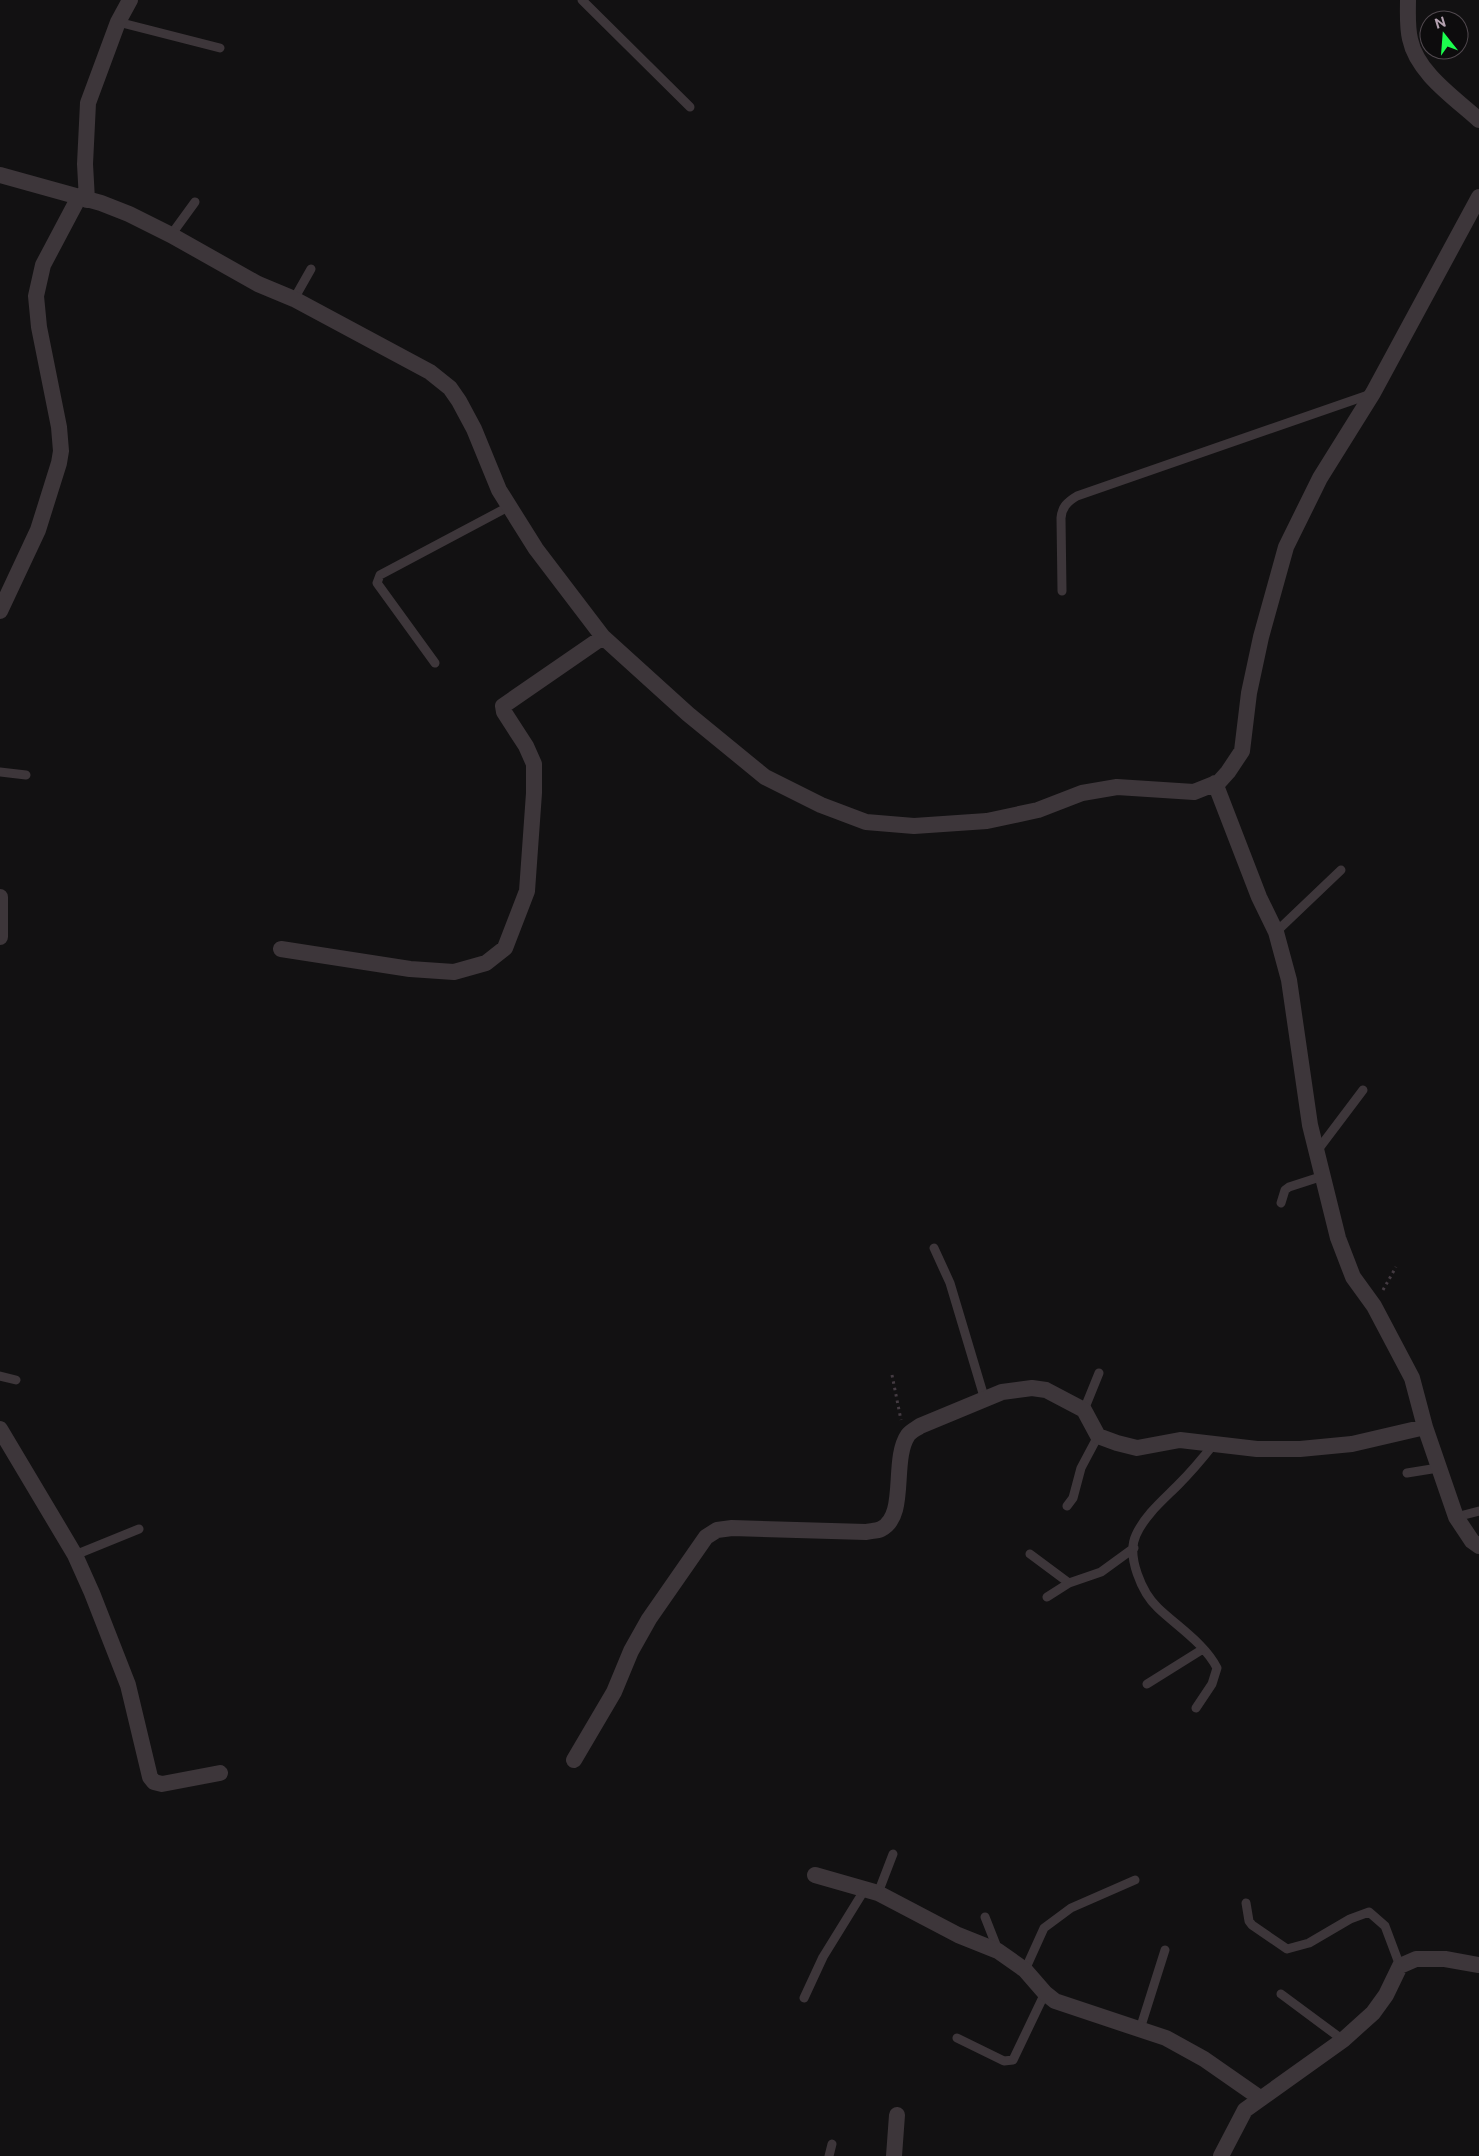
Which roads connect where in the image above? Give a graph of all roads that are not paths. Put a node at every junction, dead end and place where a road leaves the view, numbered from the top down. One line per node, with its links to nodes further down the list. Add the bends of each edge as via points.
1 (130, 0): 4 (street)
2 (582, 0): 6 (lane)
3 (1408, 0): 7 (street, via 1410,39 1417,58 1432,77)
4 (118, 22): 5 (lane); 10 (street, via 88,103)
5 (220, 48)
6 (690, 106)
7 (1479, 120)
8 (0, 175): 10 (street)
9 (1479, 197): 15 (street)
10 (83, 198): 12 (street, via 129,214); 18 (street, via 43,265 36,296 59,427 59,463 38,530)
11 (195, 202): 12 (lane)
12 (171, 235): 14 (street, via 258,284)
13 (311, 269): 14 (lane)
14 (294, 299): 16 (street, via 430,372 450,388 474,428)
15 (1373, 393): 17 (lane, via 1069,501 1062,509 1061,518); 23 (street, via 1320,478 1286,547 1261,637 1249,693 1242,751 1228,772)
16 (510, 506): 19 (street, via 536,549); 20 (lane, via 378,577 377,583)
17 (1062, 591)
18 (0, 611)
19 (603, 637): 23 (street, via 688,714 765,777 821,805 866,822 914,826 987,821 1038,810 1082,793 1117,787 1194,792); 28 (street, via 502,706 534,764 527,891 505,948 486,964 454,972 410,969)
20 (435, 662)
21 (0, 772): 22 (lane)
22 (26, 775)
23 (1214, 783): 26 (street)
24 (1341, 870): 26 (lane)
25 (0, 897): 27 (street)
26 (1276, 932): 30 (street, via 1288,980)
27 (0, 937)
28 (281, 949)
29 (1363, 1090): 30 (lane)
30 (1317, 1152): 31 (street)
31 (1323, 1176): 32 (lane, via 1289,1187); 39 (street, via 1338,1238 1353,1277 1374,1306 1412,1378)
32 (1281, 1203)
33 (934, 1248): 37 (lane, via 950,1283)
34 (1099, 1373): 38 (lane)
35 (0, 1376): 36 (lane)
36 (16, 1380)
37 (985, 1400): 38 (street, via 1002,1392 1032,1388 1046,1390); 58 (street, via 909,1433 900,1457 895,1514 880,1530 732,1528 717,1530 706,1537 645,1627 614,1692)
38 (1084, 1410): 41 (street)
39 (1425, 1427): 42 (street, via 1352,1444 1300,1449 1257,1450); 43 (street)
40 (0, 1429): 52 (street)
41 (1098, 1436): 42 (street, via 1137,1448 1180,1440); 45 (lane, via 1081,1468 1073,1498)
42 (1213, 1444): 50 (lane, via 1194,1469 1147,1517 1135,1536)
43 (1438, 1468): 44 (lane); 47 (street)
44 (1406, 1472)
45 (1067, 1506)
46 (1479, 1511): 47 (lane)
47 (1456, 1517): 49 (street)
48 (139, 1529): 52 (lane)
49 (1479, 1546)
50 (1134, 1548): 53 (lane, via 1101,1572); 55 (lane, via 1137,1576 1149,1600)
51 (1030, 1554): 53 (lane)
52 (75, 1555): 59 (street, via 128,1685 150,1777 162,1784)
53 (1070, 1583): 54 (lane)
54 (1047, 1597)
55 (1203, 1649): 56 (lane); 57 (lane, via 1217,1668 1212,1684)
56 (1147, 1684)
57 (1196, 1708)
58 (574, 1760)
59 (220, 1773)
60 (893, 1854): 63 (lane)
61 (815, 1875): 63 (street)
62 (1135, 1880): 70 (lane, via 1071,1908 1044,1928)
63 (872, 1891): 66 (street); 73 (lane, via 823,1957)
64 (1246, 1903): 69 (lane, via 1252,1925 1287,1949 1309,1943 1350,1919 1369,1912 1385,1926)
65 (985, 1917): 66 (lane)
66 (998, 1950): 70 (street)
67 (1165, 1950): 74 (lane)
68 (1479, 1965): 69 (street, via 1416,1958)
69 (1400, 1966): 76 (street, via 1373,2014)
70 (1025, 1970): 71 (street)
71 (1045, 1993): 74 (street, via 1074,2009); 75 (lane, via 1013,2060 1004,2062)
72 (1281, 1994): 76 (lane)
73 (804, 1998)
74 (1140, 2030): 77 (street, via 1166,2038 1204,2059)
75 (958, 2038)
76 (1343, 2040): 77 (street)
77 (1260, 2098): 82 (street, via 1245,2110)
78 (897, 2114): 81 (street)
79 (832, 2144): 80 (lane)
80 (829, 2156)
81 (894, 2156)
82 (1222, 2156)

